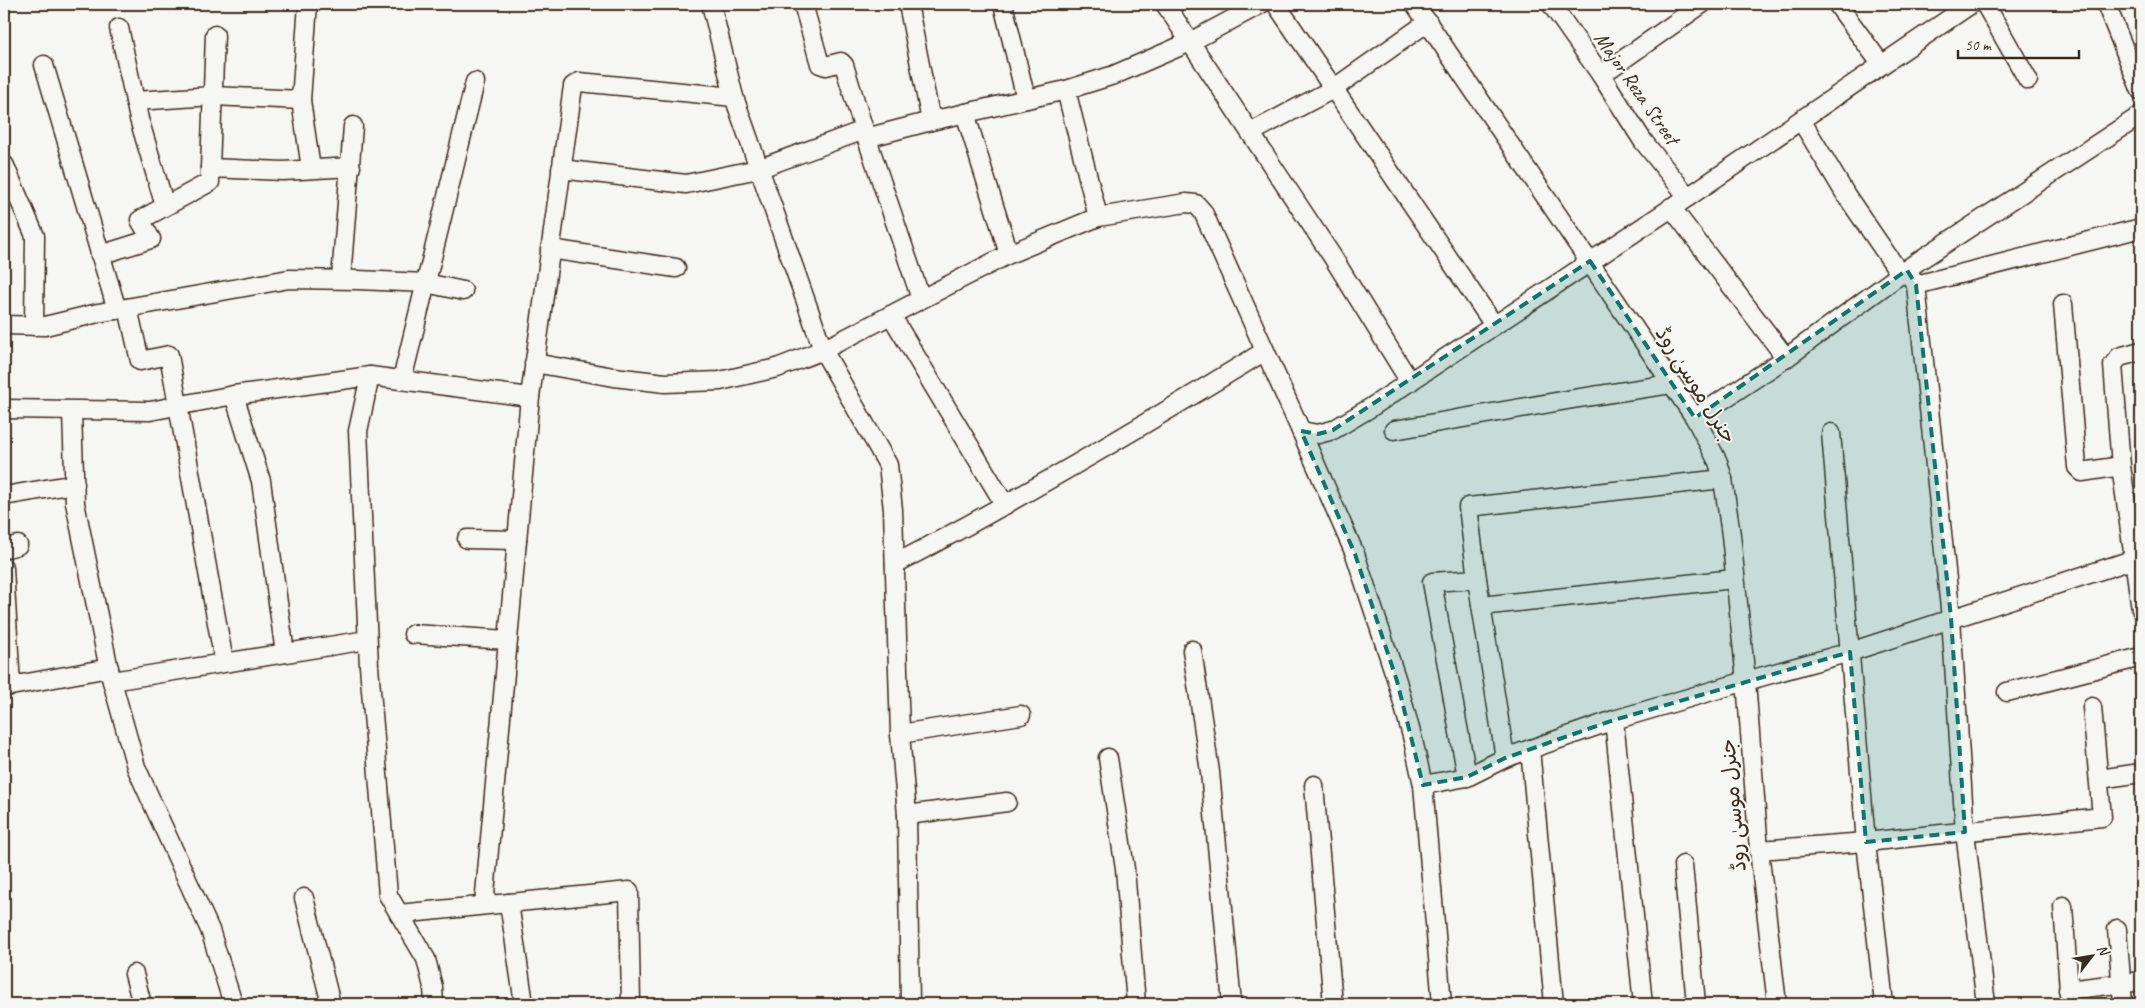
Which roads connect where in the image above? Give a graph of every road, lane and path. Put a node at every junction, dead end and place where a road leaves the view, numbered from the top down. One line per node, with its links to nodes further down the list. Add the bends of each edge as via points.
1 (308, 4): 32 (street)
2 (711, 4): 29 (street)
3 (803, 4): 39 (street, via 820,64 826,66 841,62 844,65)
4 (908, 4): 36 (street)
5 (1003, 4): 30 (street)
6 (1165, 4): 19 (street)
7 (1261, 4): 19 (street)
8 (1276, 4): 25 (street)
9 (1415, 4): 16 (street, جنرل موسیٰ روڈ)
10 (1551, 4): 22 (street, Major Reza Street)
11 (1837, 4): 20 (street)
12 (1971, 4): 20 (street)
13 (1985, 4): 23 (street)
14 (2106, 4): 27 (street)
15 (1698, 5): 22 (street)
16 (1428, 22): 25 (street); 54 (street, جنرل موسیٰ روڈ)
17 (119, 28): 31 (street)
18 (214, 36): 28 (street)
19 (1190, 42): 26 (street, via 1114,75); 38 (street)
20 (1881, 64): 35 (street)
21 (44, 65): 52 (street)
22 (1601, 75): 46 (street, Major Reza Street, via 1643,141)
23 (2028, 80)
24 (475, 82): 58 (street)
25 (1333, 89): 38 (street); 65 (street)
26 (1066, 90): 30 (street); 49 (street)
27 (2141, 91)
28 (213, 96): 31 (street); 32 (street); 42 (street)
29 (734, 97): 44 (street, via 580,82 573,86); 45 (street)
30 (1026, 99): 33 (street)
31 (135, 100): 47 (street)
32 (301, 100): 43 (street)
33 (965, 113): 36 (street); 53 (street)
34 (2141, 115): 56 (street)
35 (1802, 120): 46 (street); 56 (street, via 1846,195)
36 (931, 121): 39 (street)
37 (353, 126): 41 (street)
38 (1252, 132): 74 (street)
39 (865, 134): 45 (street); 60 (street)
40 (4, 164): 66 (street, via 35,236)
41 (351, 167): 43 (street); 57 (street)
42 (210, 168): 43 (street); 47 (street, via 210,182)
43 (311, 169)
44 (561, 169): 45 (street, via 686,184); 51 (street)
45 (758, 169): 67 (street)
46 (1688, 197): 48 (street)
47 (166, 206): 52 (street, via 140,220 150,239)
48 (1672, 207): 54 (street); 70 (street)
49 (1098, 217): 53 (street); 68 (street, via 1196,204 1203,212)
50 (2141, 228): 56 (street)
51 (550, 249): 55 (street); 71 (street)
52 (100, 254): 62 (street)
53 (1009, 254): 60 (street)
54 (1590, 261): 65 (street); 75 (street, جنرل موسیٰ روڈ)
55 (676, 268)
56 (1908, 277): 70 (street); 100 (street)
57 (341, 280): 58 (street); 62 (street, via 289,279)
58 (426, 283): 59 (street); 73 (street)
59 (463, 291)
60 (921, 299): 63 (street)
61 (2063, 304): 85 (street, via 2077,467 2082,472)
62 (123, 309): 66 (street); 78 (street, via 140,360 169,355)
63 (891, 316): 67 (street); 89 (street)
64 (4, 325): 66 (street)
65 (1494, 325): 74 (street)
66 (34, 326)
67 (823, 350): 71 (street, via 777,368 720,381 665,383 614,378); 93 (street, via 888,465)
68 (1265, 351): 83 (street); 89 (street)
69 (2141, 351): 85 (street, via 2119,357 2113,365)
70 (1786, 358): 81 (street)
71 (534, 362): 77 (street)
72 (370, 376): 73 (street); 76 (street); 102 (street, via 358,431)
73 (402, 380): 77 (street)
74 (1410, 382): 83 (street, via 1333,430 1318,434)
75 (1671, 384): 81 (street, جنرل موسیٰ روڈ); 82 (street)
76 (234, 395): 78 (street); 106 (street, via 261,481)
77 (530, 397): 91 (street)
78 (179, 406): 80 (street, via 150,411); 108 (street)
79 (4, 410): 80 (street)
80 (72, 412): 87 (street)
81 (1695, 418): 86 (street, جنرل موسیٰ روڈ, via 1718,462)
82 (1394, 430)
83 (1301, 431): 124 (street, via 1355,554 1398,682)
84 (1831, 433): 105 (street)
85 (2121, 466): 92 (street)
86 (1723, 479): 95 (street, via 1468,507); 96 (street, جنرل موسیٰ روڈ)
87 (74, 484): 88 (street); 110 (street, via 75,503)
88 (4, 496)
89 (1005, 505): 93 (street)
90 (467, 539): 91 (street)
91 (516, 540): 103 (street)
92 (2138, 558): 99 (street); 100 (street)
93 (895, 564): 116 (street)
94 (4, 568): 97 (street)
95 (1477, 579): 98 (street); 121 (street, via 1432,582)
96 (1734, 579): 98 (street); 111 (street, جنرل موسیٰ روڈ)
97 (5, 593): 109 (street)
98 (1481, 606): 119 (street)
99 (2141, 609)
100 (1951, 618): 105 (street); 127 (street)
101 (413, 634): 103 (street)
102 (367, 640): 106 (street); 135 (street, via 388,895)
103 (508, 640): 133 (street)
104 (1192, 650): 149 (street, via 1210,772)
105 (1850, 652): 111 (street); 128 (street)
106 (285, 653): 108 (street)
107 (2141, 657): 112 (street)
108 (224, 662): 110 (street)
109 (7, 674): 110 (street, via 11,686)
110 (111, 674): 142 (street, via 136,767 210,930)
111 (1746, 680): 115 (street); 129 (street, جنرل موسیٰ روڈ)
112 (2007, 692)
113 (2092, 707): 122 (street)
114 (1021, 715): 116 (street)
115 (1614, 720): 117 (street); 153 (street)
116 (900, 734): 126 (street)
117 (1530, 749): 119 (street); 152 (street)
118 (1108, 758): 148 (street, via 1125,869)
119 (1505, 758): 121 (street)
120 (2141, 774): 122 (street)
121 (1466, 777): 124 (street)
122 (2099, 780): 127 (street, via 2102,817)
123 (1314, 785): 150 (street)
124 (1423, 785): 151 (street)
125 (1007, 802): 126 (street)
126 (907, 816): 147 (street)
127 (1965, 832): 128 (street); 157 (street)
128 (1866, 842): 129 (street); 156 (street)
129 (1759, 850): 155 (street, جنرل موسیٰ روڈ)
130 (1683, 865): 154 (street)
131 (304, 898): 143 (street)
132 (509, 903): 133 (street); 145 (street); 146 (street, via 629,891)
133 (484, 905): 135 (street)
134 (2063, 906): 140 (street)
135 (399, 914): 144 (street, via 426,959)
136 (2117, 929): 139 (street)
137 (134, 974): 141 (street)
138 (2141, 981): 139 (street)
139 (2120, 982): 140 (street); 158 (street)
140 (2069, 997)
141 (142, 1004)
142 (233, 1004)
143 (331, 1004)
144 (434, 1004)
145 (524, 1004)
146 (631, 1004)
147 (910, 1004)
148 (1136, 1004)
149 (1232, 1004)
150 (1333, 1004)
151 (1442, 1004)
152 (1554, 1004)
153 (1643, 1004)
154 (1696, 1004)
155 (1777, 1004)
156 (1884, 1004)
157 (1986, 1004)
158 (2123, 1004)

